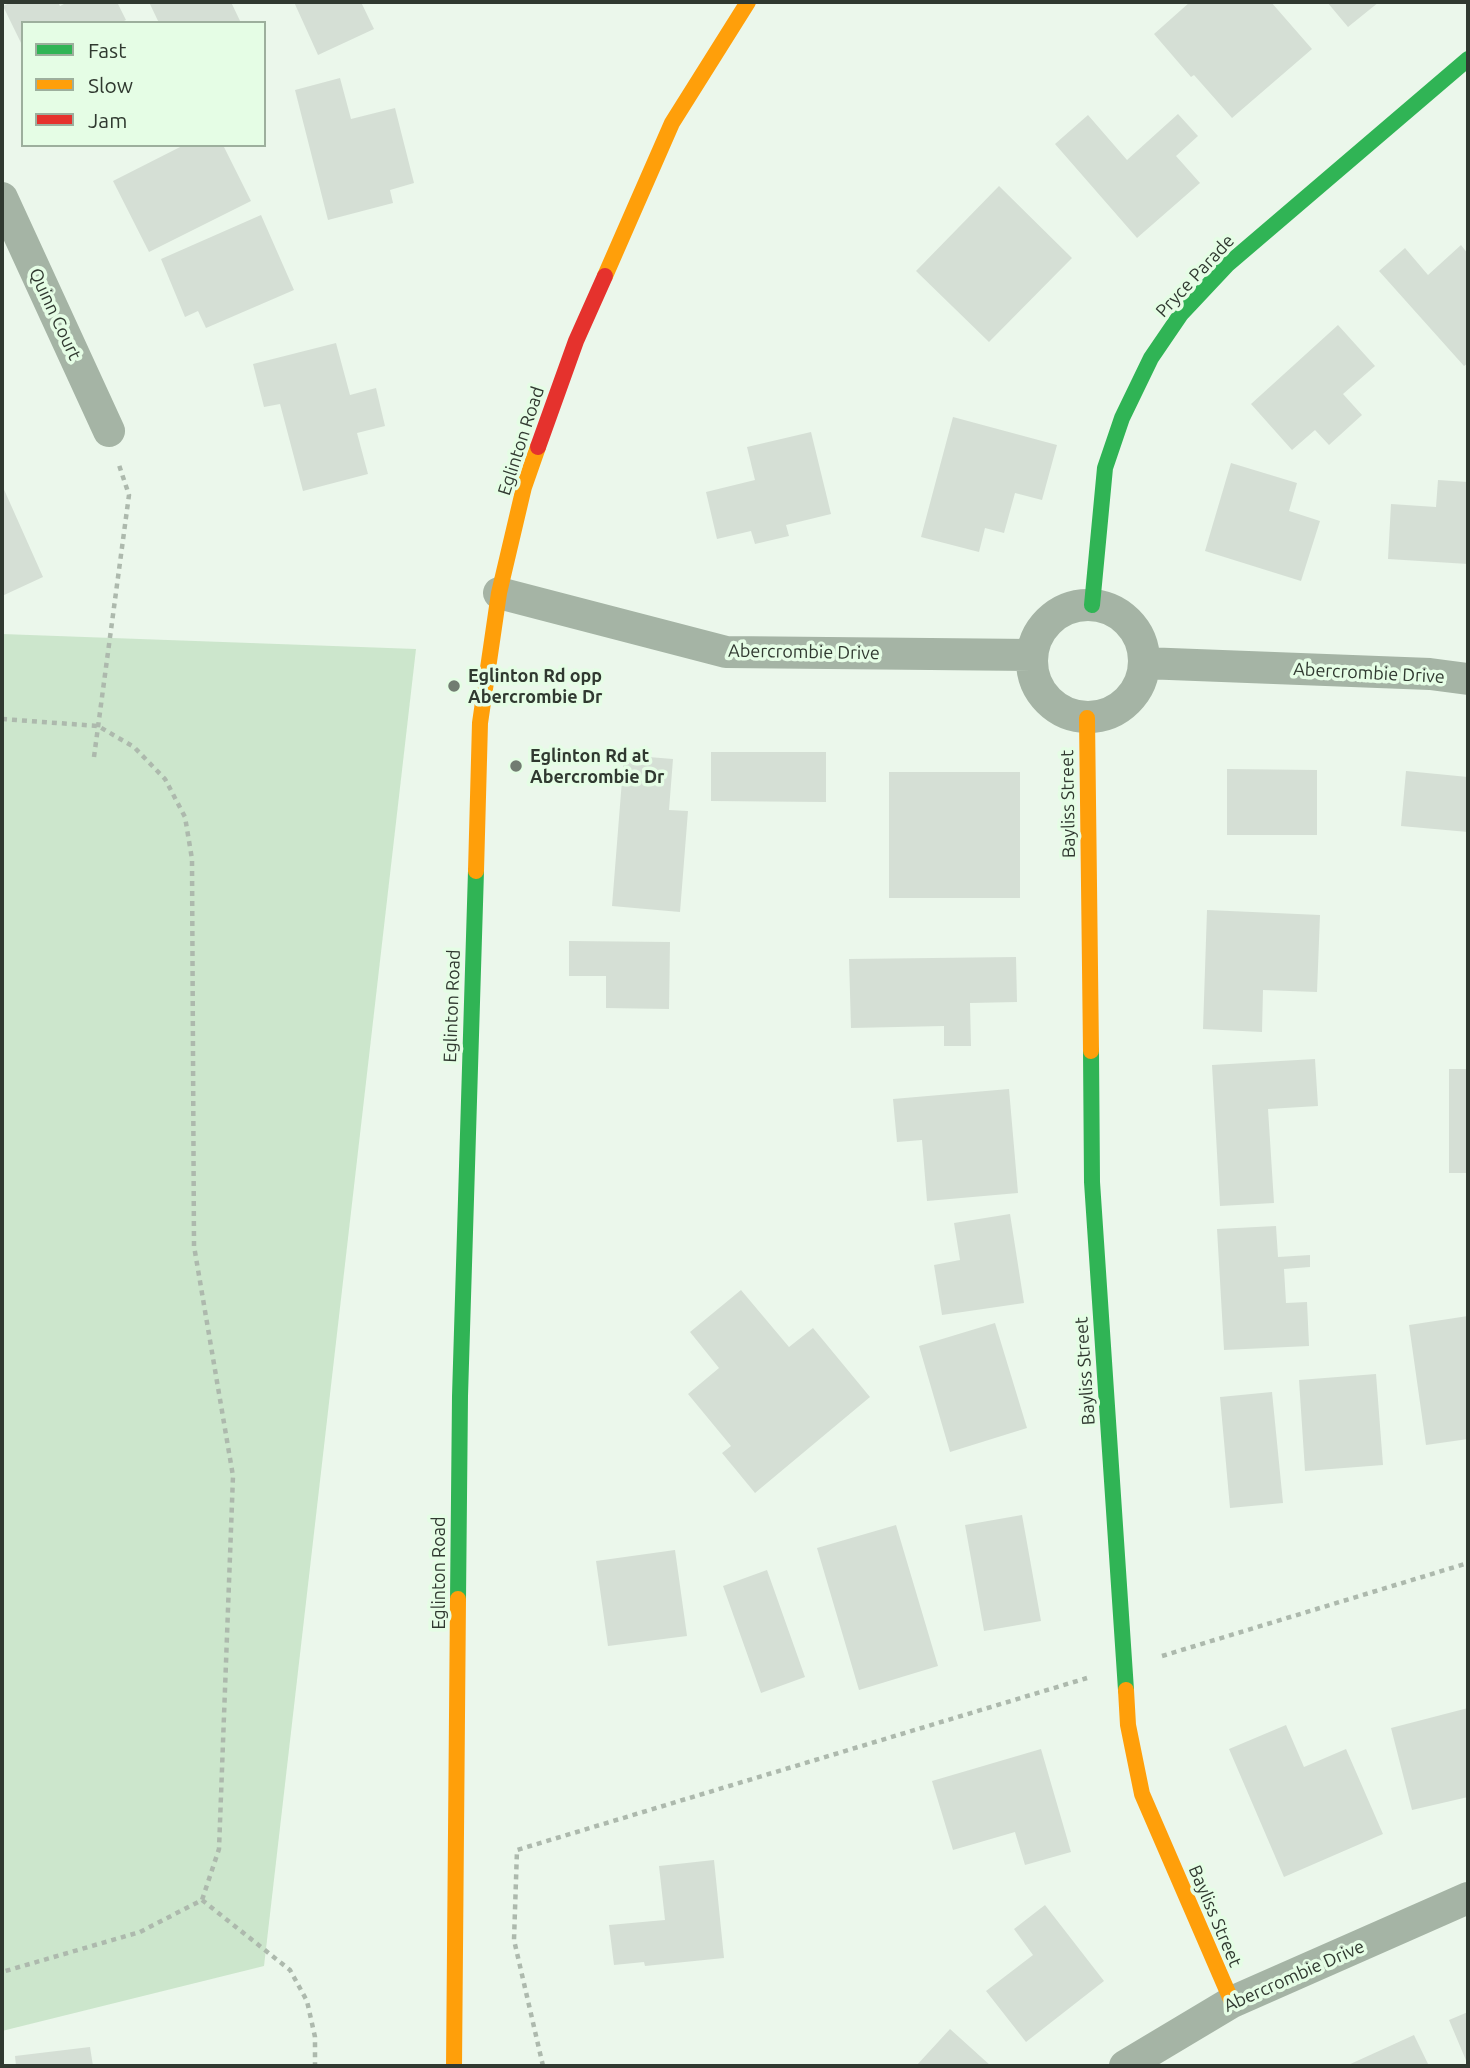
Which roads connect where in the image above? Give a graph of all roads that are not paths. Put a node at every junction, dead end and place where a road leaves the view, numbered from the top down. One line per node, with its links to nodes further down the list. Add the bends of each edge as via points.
1 (748, 2): 5 (main road, Eglinton Road, via 672,123 576,341 524,487)
2 (1468, 59): 6 (main road, Pryce Parade, via 1227,265 1181,314 1151,359 1122,418 1105,468)
3 (2, 198): 4 (street, Quinn Court)
4 (109, 431)
5 (499, 593): 7 (street, Abercrombie Drive, via 726,652); 13 (main road, Eglinton Road, via 479,750 460,1396)
6 (1092, 605): 7 (street, via 1059,613 1037,638); 8 (street, via 1113,611 1130,624 1138,635)
7 (1032, 655): 10 (street, via 1033,674 1052,705)
8 (1144, 663): 9 (street, Abercrombie Drive); 10 (street, via 1142,678 1127,703 1101,717)
9 (1468, 679)
10 (1087, 718): 12 (main road, Bayliss Street, via 1092,1182 1128,1725 1142,1794)
11 (1468, 1898): 12 (street, Abercrombie Drive)
12 (1232, 2002): 14 (street, Abercrombie Drive)
13 (454, 2066)
14 (1125, 2066)

